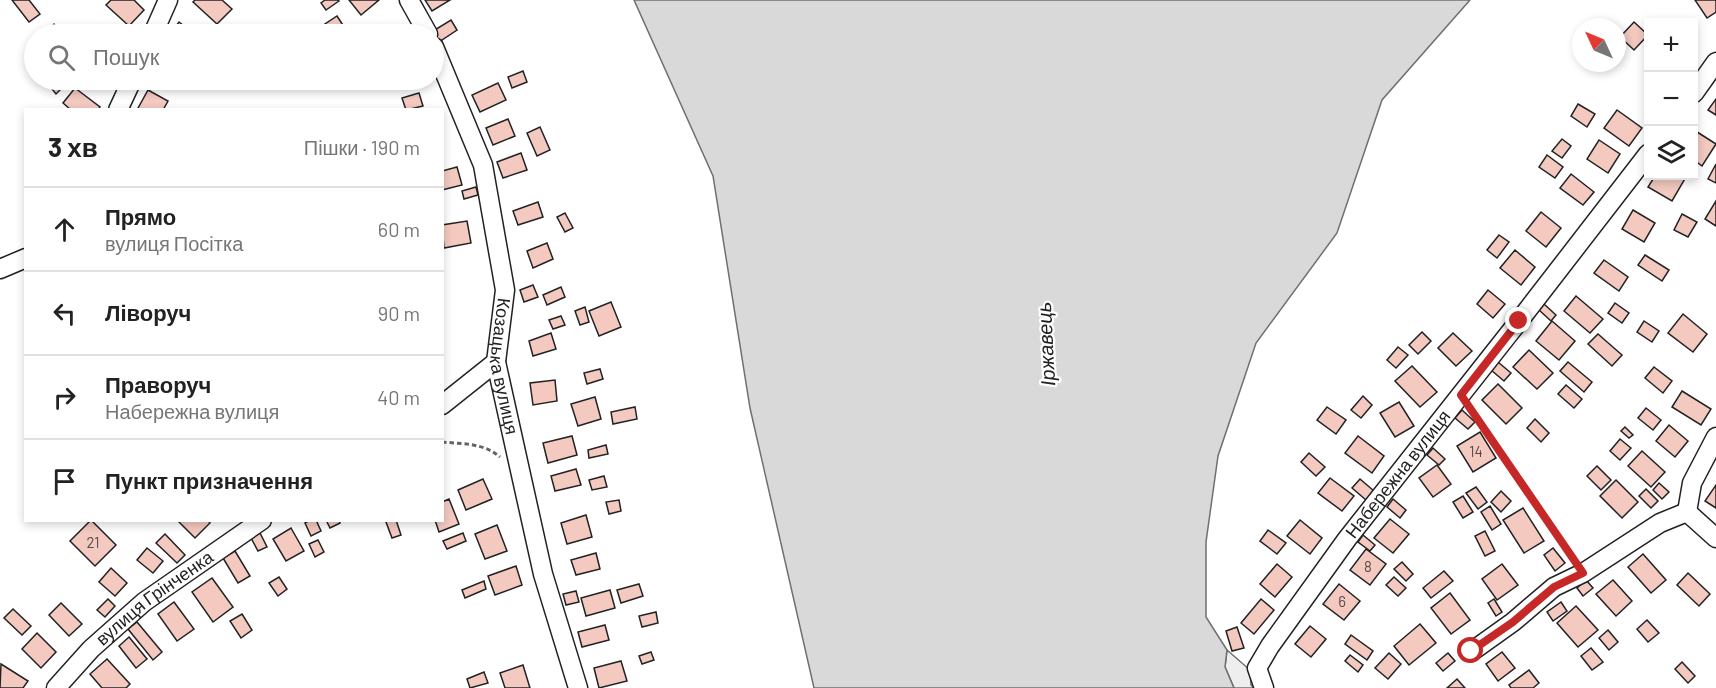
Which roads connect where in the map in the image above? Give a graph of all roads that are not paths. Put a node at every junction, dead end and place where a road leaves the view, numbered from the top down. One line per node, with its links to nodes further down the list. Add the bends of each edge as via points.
1 (168, 0): 3 (street)
2 (409, 0): 4 (street)
3 (157, 24)
4 (422, 24)
5 (1716, 62): 7 (street)
6 (444, 71): 13 (street, Козацька вулиця, via 483,165 505,290)
7 (1698, 87)
8 (127, 90): 9 (street)
9 (119, 108)
10 (1644, 159): 22 (street, Набережна вулиця, via 1347,539 1270,646 1257,668)
11 (24, 259): 12 (street)
12 (0, 269)
13 (496, 362): 14 (street); 21 (street, Козацька вулиця, via 543,574)
14 (444, 403)
15 (1716, 437): 16 (street, via 1692,483)
16 (1687, 512): 18 (street); 19 (street, via 1660,523 1583,573 1554,587)
17 (259, 522): 20 (street, вулиця Грінченка, via 144,602)
18 (1716, 538)
19 (1471, 651)
20 (56, 688)
21 (578, 688)
22 (1264, 688)

